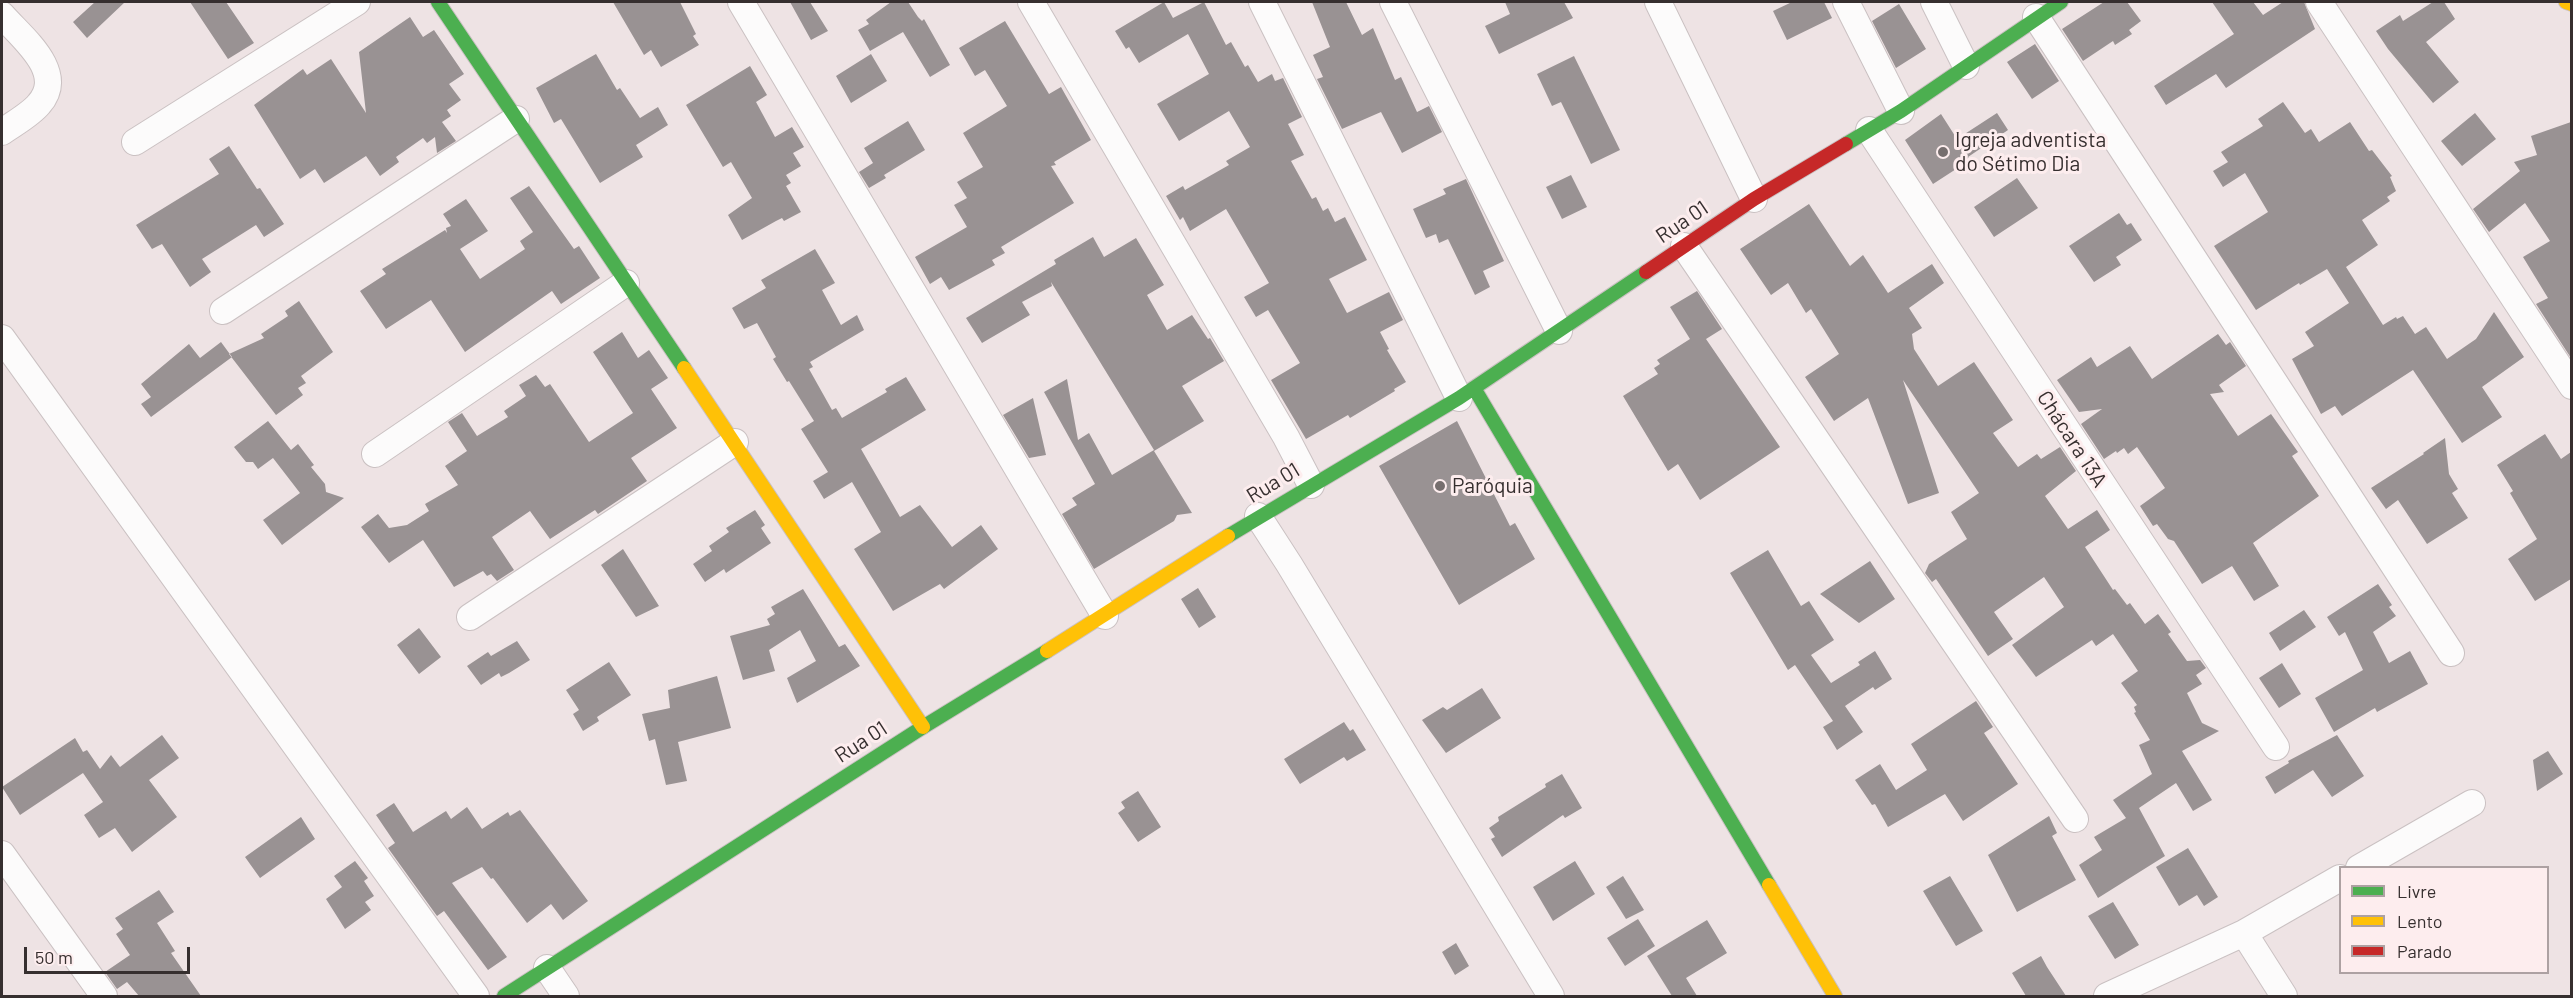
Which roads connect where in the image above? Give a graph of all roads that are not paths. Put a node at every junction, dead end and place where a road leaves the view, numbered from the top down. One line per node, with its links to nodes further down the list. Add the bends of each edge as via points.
1 (357, 2): 20 (street)
2 (438, 2): 17 (street)
3 (741, 2): 33 (street)
4 (1031, 2): 31 (street)
5 (1262, 2): 28 (street)
6 (1393, 2): 25 (street)
7 (1658, 2): 21 (street)
8 (1846, 2): 16 (street)
9 (1934, 2): 15 (street)
10 (2319, 2): 27 (street)
11 (2566, 2): 12 (street)
12 (2571, 4)
13 (2051, 6): 15 (street, Rua 01); 35 (street)
14 (2, 15): 19 (street, via 44,62 48,86 39,104)
15 (1966, 66): 16 (street, Rua 01)
16 (1901, 111): 18 (street, Rua 01)
17 (516, 119): 23 (street); 24 (street)
18 (1869, 130): 21 (street, Rua 01); 37 (street, Chácara 13A)
19 (2, 132)
20 (135, 142)
21 (1754, 199): 22 (street, Rua 01)
22 (1684, 246): 25 (street, Rua 01); 39 (street)
23 (626, 283): 29 (street); 30 (street)
24 (223, 311)
25 (1559, 331): 28 (street, Rua 01)
26 (2, 338): 46 (street)
27 (2571, 386)
28 (1466, 393): 31 (street, Rua 01); 50 (street)
29 (735, 442): 34 (street); 36 (street)
30 (375, 454)
31 (1311, 484): 32 (street, Rua 01)
32 (1258, 516): 33 (street, Rua 01); 49 (street)
33 (1105, 616): 36 (street, Rua 01)
34 (470, 617)
35 (2451, 653)
36 (923, 727): 44 (street, Rua 01)
37 (2276, 747)
38 (2472, 803): 41 (street)
39 (2075, 819)
40 (2, 854): 45 (street)
41 (2361, 866)
42 (2339, 879): 43 (street)
43 (2244, 933): 51 (street); 52 (street)
44 (547, 968): 47 (street, Rua 01); 48 (street)
45 (104, 996)
46 (477, 996)
47 (504, 996)
48 (566, 996)
49 (1551, 996)
50 (1835, 996)
51 (2107, 996)
52 (2284, 996)

